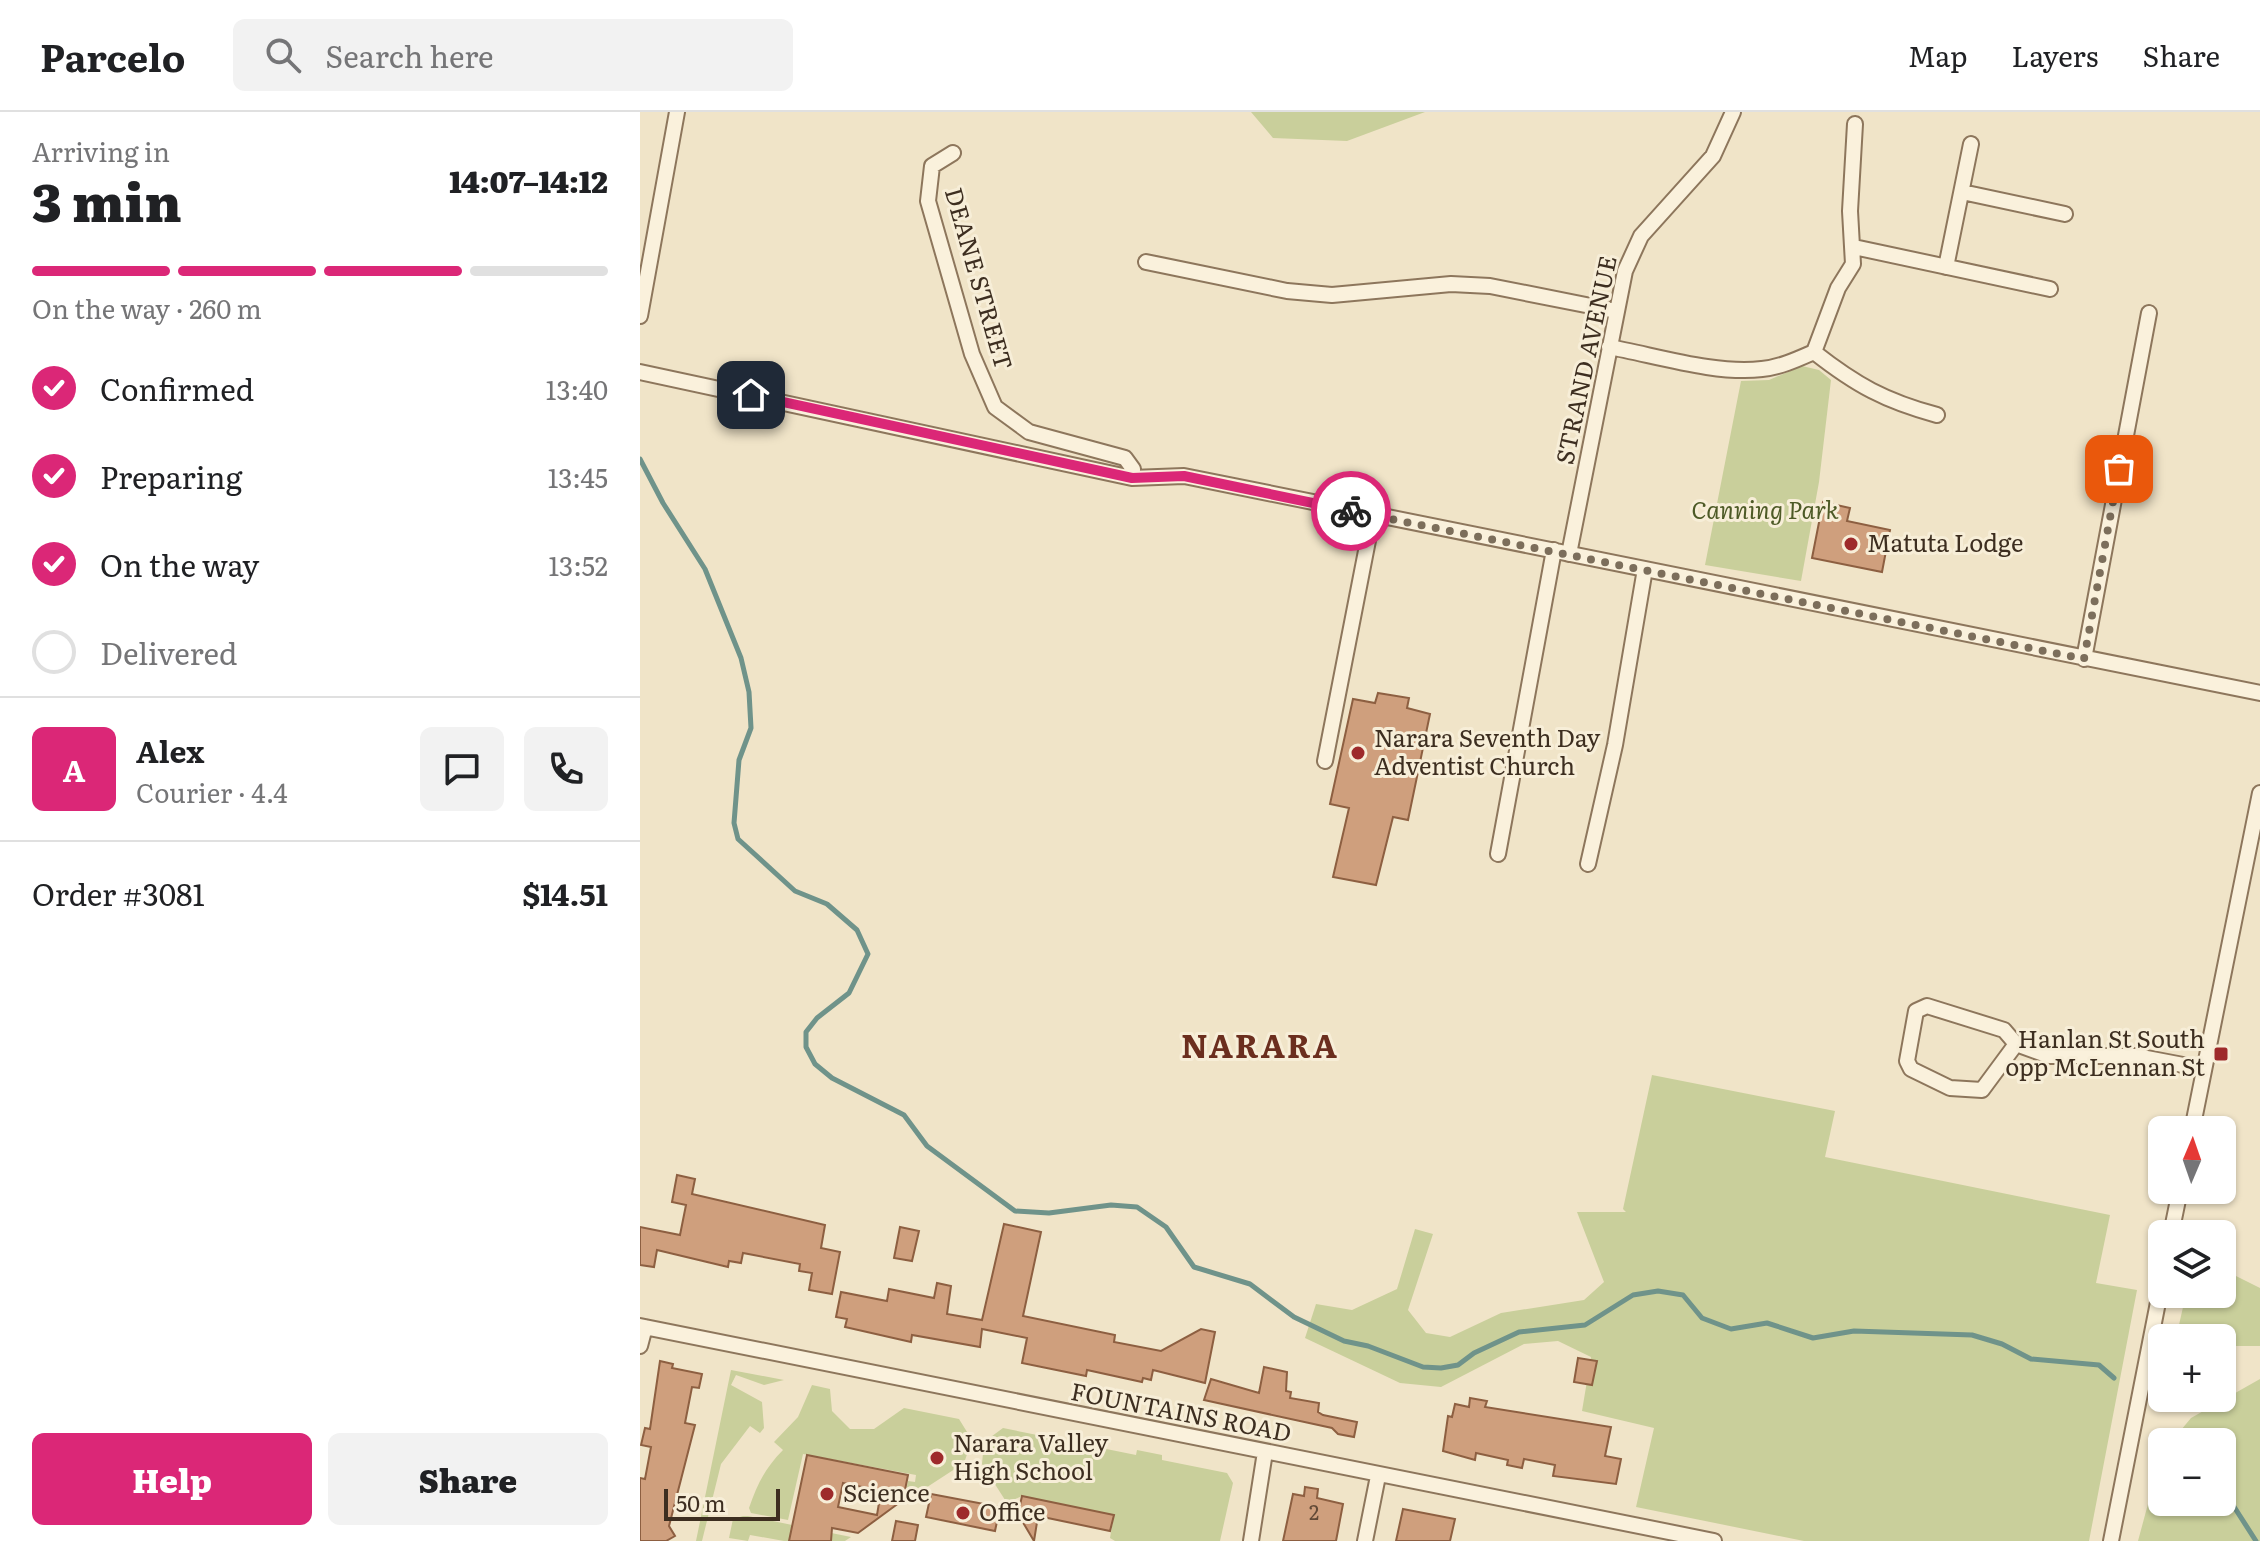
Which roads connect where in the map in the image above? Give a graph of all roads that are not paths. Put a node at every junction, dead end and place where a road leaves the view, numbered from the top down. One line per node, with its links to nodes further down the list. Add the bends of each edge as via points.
1 (677, 112): 14 (street)
2 (1733, 112): 12 (street, STRAND AVENUE, via 1702,171 1641,236 1625,271)
3 (1855, 124): 8 (street, via 1850,211)
4 (1971, 144): 6 (street)
5 (953, 153): 19 (street, DEANE STREET, via 932,166 928,201 972,354 995,407 1029,432 1125,458)
6 (1962, 192): 7 (street); 10 (street)
7 (2065, 214)
8 (1854, 247): 10 (street); 16 (street, via 1853,264 1835,294)
9 (1146, 262): 12 (street, via 1287,291 1332,295 1464,284)
10 (1946, 267): 11 (street)
11 (2050, 289)
12 (1616, 311): 15 (street, STRAND AVENUE)
13 (2149, 313): 24 (street)
14 (640, 316)
15 (1609, 347): 16 (street, via 1760,370); 22 (street, STRAND AVENUE)
16 (1814, 352): 18 (street, via 1858,386)
17 (640, 372): 19 (street)
18 (1937, 415)
19 (1132, 478): 20 (street, via 1184,476)
20 (1373, 515): 21 (street); 26 (street)
21 (1554, 550): 22 (street); 28 (street)
22 (1569, 554): 23 (street)
23 (1645, 569): 24 (street); 29 (street)
24 (2084, 659): 25 (street)
25 (2260, 693)
26 (1325, 761)
27 (2260, 793): 31 (street)
28 (1498, 854)
29 (1588, 864)
30 (2016, 1044): 30 (street, via 2004,1030 1927,1006 1916,1011 1907,1061 1911,1069 1950,1088 1982,1090); 31 (street, via 2049,1056 2136,1056)
31 (2204, 1069): 32 (street)
32 (2195, 1116)
33 (2157, 1308): 41 (street)
34 (642, 1327): 35 (street); 36 (street, FOUNTAINS ROAD)
35 (640, 1346)
36 (1265, 1452): 37 (street, FOUNTAINS ROAD); 38 (street)
37 (1378, 1476): 39 (street); 40 (street, FOUNTAINS ROAD)
38 (1251, 1541)
39 (1365, 1541)
40 (1714, 1541)
41 (2111, 1541)

